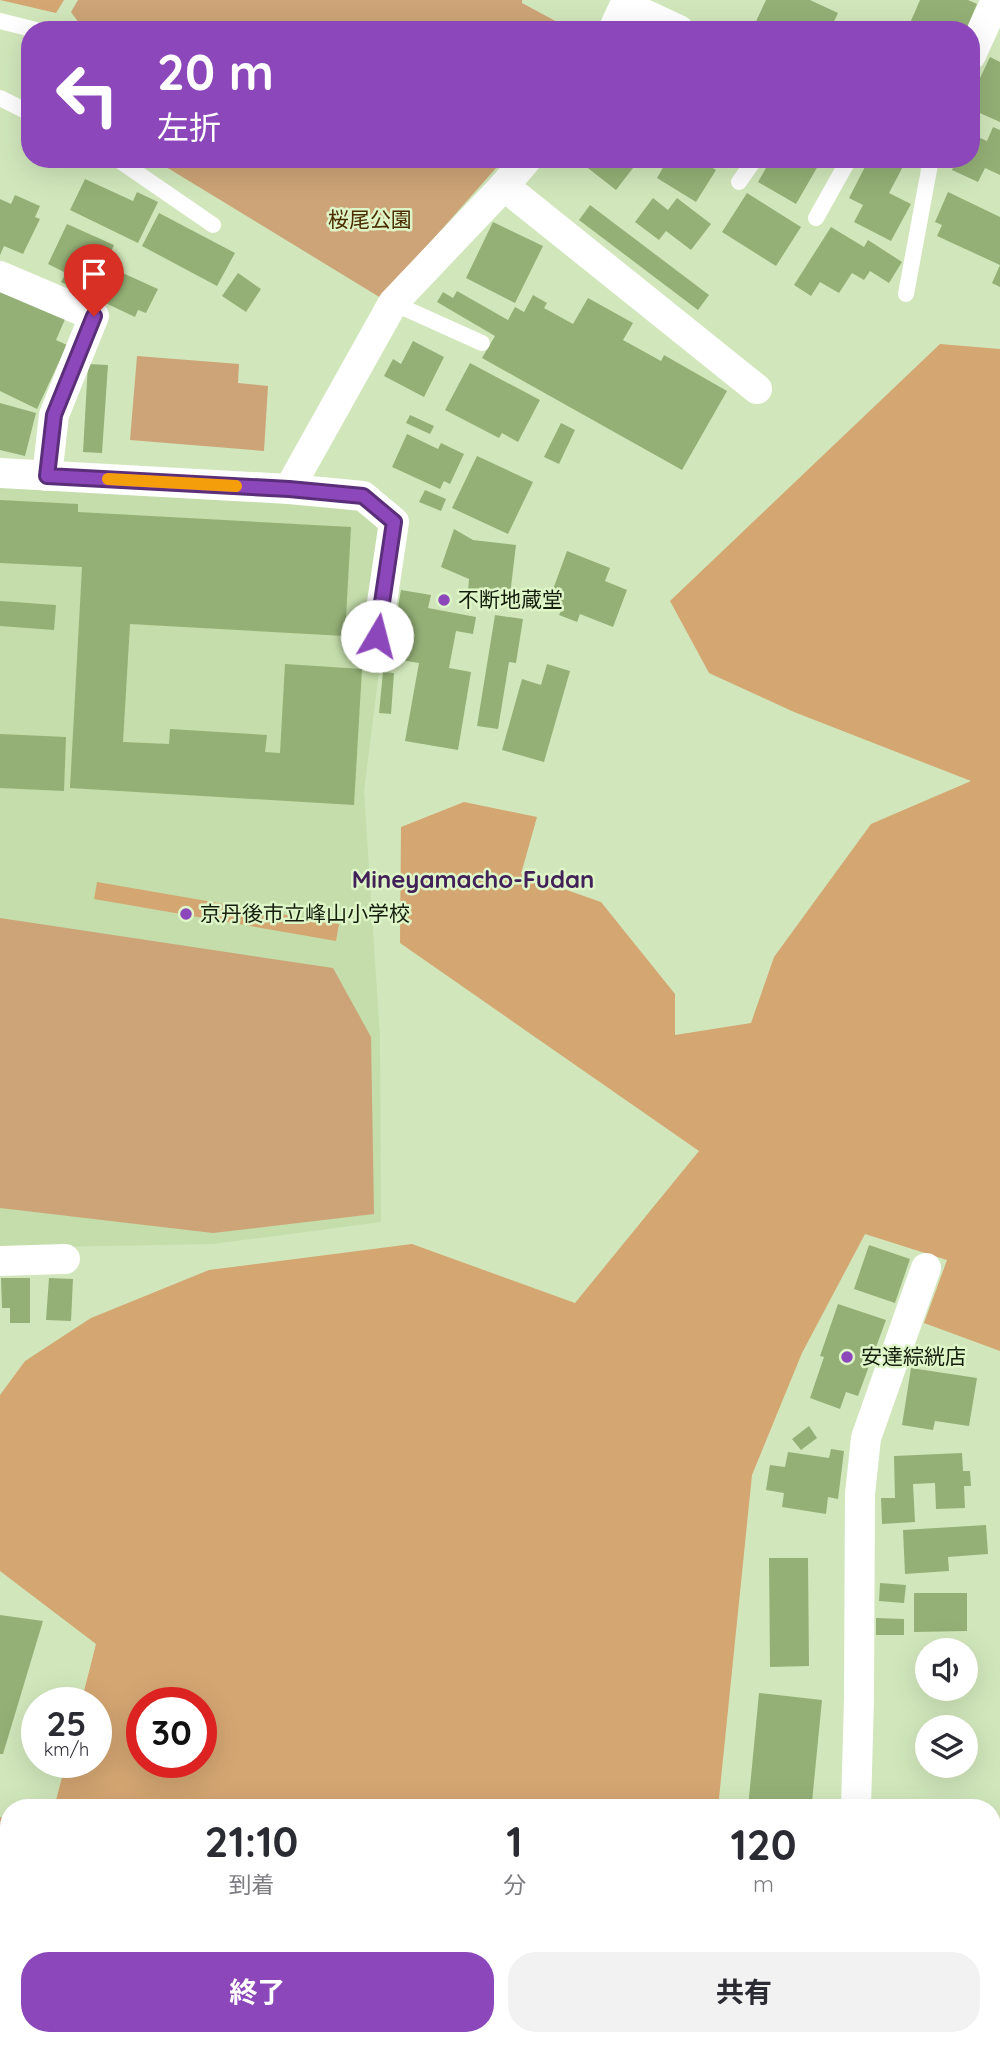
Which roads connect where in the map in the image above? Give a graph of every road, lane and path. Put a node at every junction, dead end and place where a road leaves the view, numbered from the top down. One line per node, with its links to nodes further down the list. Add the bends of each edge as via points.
1 (996, 0): 6 (street)
2 (622, 11): 4 (street)
3 (0, 20): 5 (lane)
4 (652, 21)
5 (21, 26)
6 (980, 35)
7 (0, 98): 8 (lane)
8 (21, 108)
9 (130, 168): 17 (lane)
10 (519, 168): 15 (street)
11 (749, 168): 14 (lane)
12 (844, 168): 16 (lane)
13 (930, 168): 19 (lane)
14 (739, 182)
15 (504, 186): 20 (street); 22 (street)
16 (816, 218)
17 (213, 225)
18 (0, 276): 24 (street, via 94,316 54,415)
19 (906, 294)
20 (393, 303): 21 (lane); 25 (street)
21 (482, 343)
22 (757, 389)
23 (0, 473): 24 (street)
24 (47, 476): 25 (street)
25 (289, 489): 26 (street, via 363,496 394,522)
26 (377, 636)
27 (65, 1259): 28 (street)
28 (0, 1261)
29 (926, 1268): 30 (street, via 866,1438 860,1494)
30 (856, 1799)

